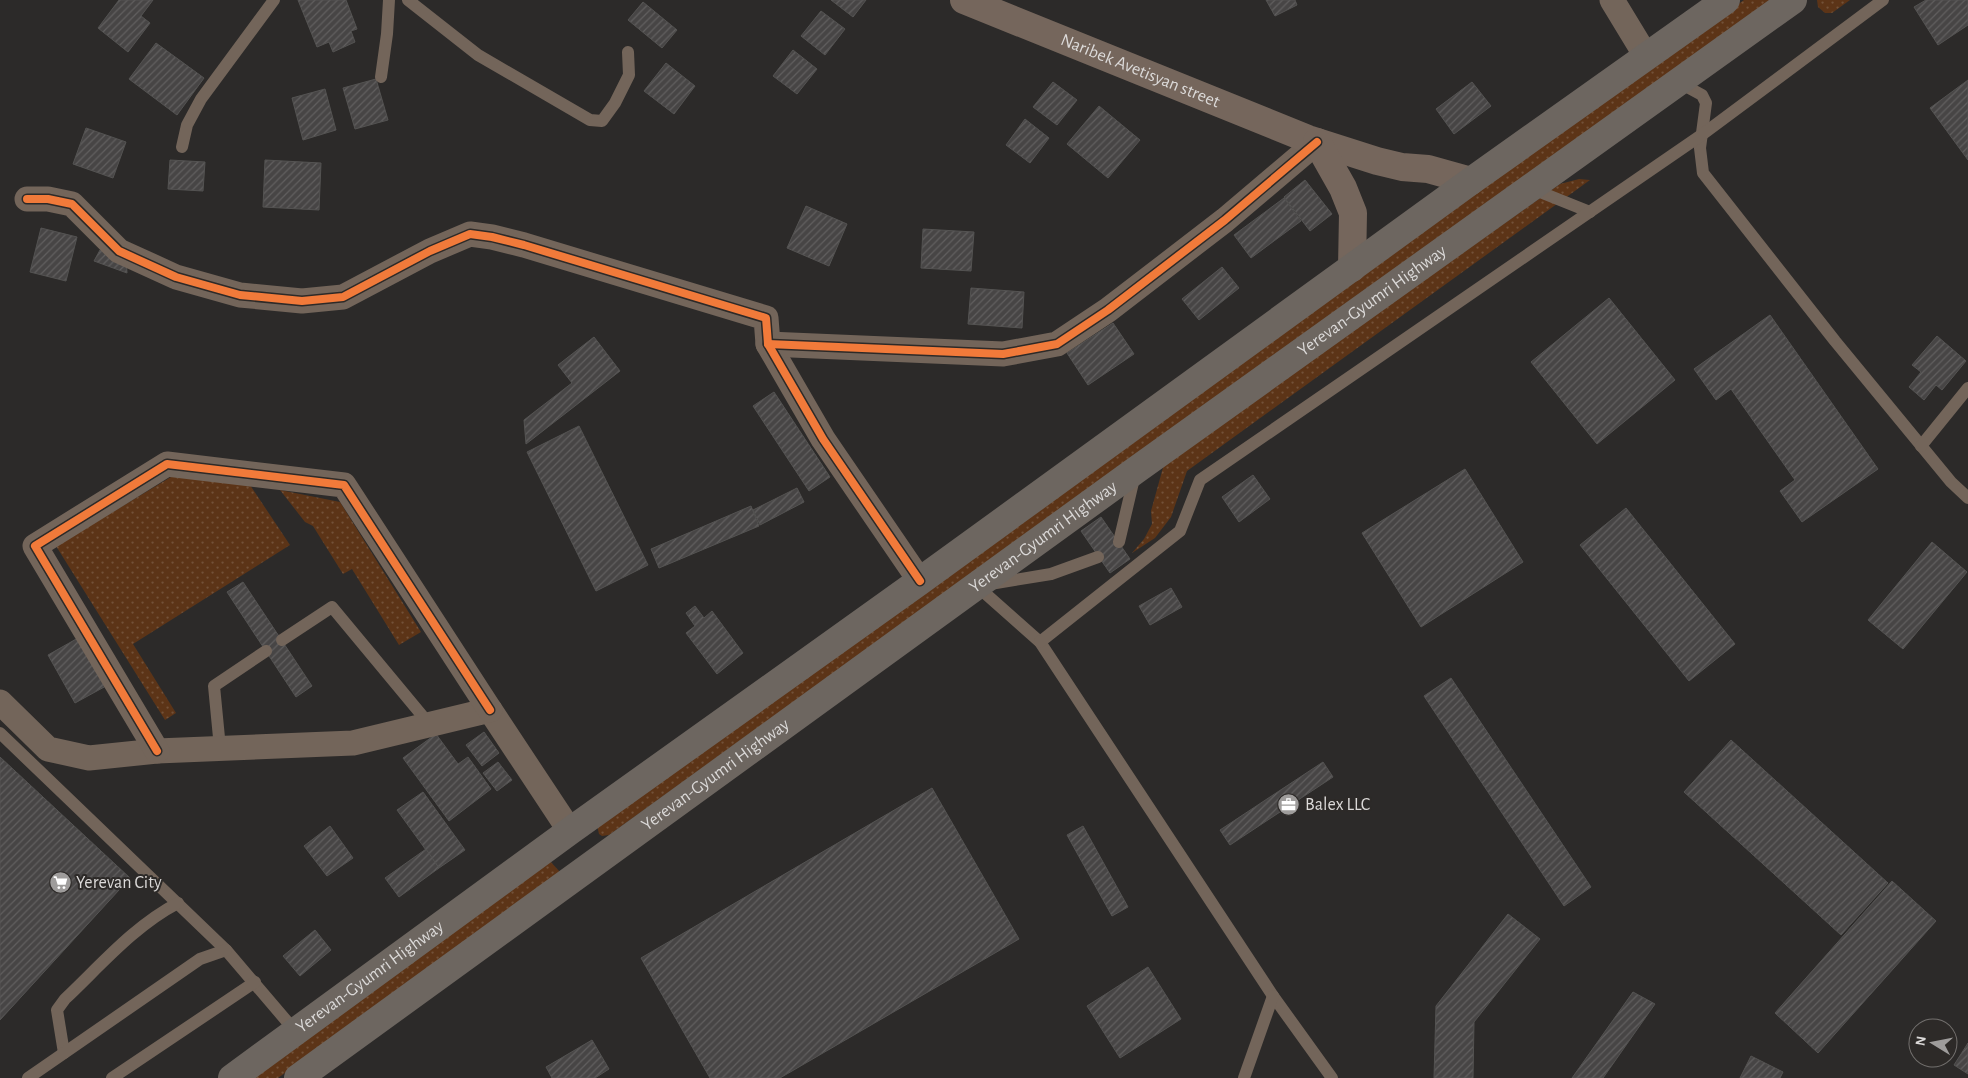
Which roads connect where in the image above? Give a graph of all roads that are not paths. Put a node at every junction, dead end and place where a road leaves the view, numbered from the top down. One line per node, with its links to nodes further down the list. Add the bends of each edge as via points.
1 (274, 0): 15 (lane, via 201,99 187,125)
2 (389, 0): 11 (lane)
3 (408, 0): 9 (lane, via 478,56 590,120 602,121 615,103 629,75)
4 (964, 0): 14 (street, Naribek Avetisyan street)
5 (1612, 0): 10 (street)
6 (1726, 0): 10 (highway, Yerevan-Gyumri Highway)
7 (1792, 0): 12 (highway, Yerevan-Gyumri Highway)
8 (1883, 0): 13 (lane)
9 (628, 52)
10 (1646, 56): 16 (highway, Yerevan-Gyumri Highway)
11 (381, 77)
12 (1678, 82): 13 (lane, via 1702,95 1706,103); 17 (highway, Yerevan-Gyumri Highway)
13 (1703, 134): 19 (lane); 23 (lane, via 1700,148 1703,173)
14 (1316, 142): 16 (street, Naribek Avetisyan street, via 1377,161 1428,169); 20 (street, via 1343,188 1353,213); 21 (street, via 1217,226 1108,310 1057,344 1003,354)
15 (182, 147)
16 (1471, 181): 20 (highway, Yerevan-Gyumri Highway)
17 (1530, 188): 19 (lane); 24 (highway, Yerevan-Gyumri Highway)
18 (26, 199): 21 (street, via 72,204 119,251 176,277 240,295 302,301 343,297 430,251 470,234 524,245 766,318)
19 (1590, 212): 31 (lane, via 1200,480 1180,531)
20 (1352, 268): 28 (highway, Yerevan-Gyumri Highway)
21 (768, 344): 28 (street, via 823,439)
22 (1968, 388): 23 (lane)
23 (1921, 446): 25 (lane)
24 (1136, 470): 26 (lane); 29 (highway, Yerevan-Gyumri Highway)
25 (1968, 498)
26 (1119, 542)
27 (1098, 557): 29 (lane, via 1051,574)
28 (920, 581): 39 (highway, Yerevan-Gyumri Highway)
29 (978, 586): 31 (lane); 40 (highway, Yerevan-Gyumri Highway)
30 (282, 640): 35 (lane, via 332,607)
31 (1040, 642): 44 (lane)
32 (266, 651): 37 (lane, via 214,686)
33 (0, 702): 38 (street, via 48,749 89,758)
34 (490, 710): 35 (street); 38 (street, via 344,486 167,464 35,546); 39 (street)
35 (430, 725): 37 (street, via 353,743)
36 (0, 733): 41 (lane)
37 (220, 748): 38 (street)
38 (157, 751)
39 (566, 834): 40 (highway); 45 (highway, Yerevan-Gyumri Highway)
40 (586, 870): 50 (highway, Yerevan-Gyumri Highway)
41 (178, 903): 42 (lane); 46 (lane, via 159,913 129,937 57,1010)
42 (226, 950): 43 (lane); 46 (lane, via 200,959)
43 (255, 982): 45 (lane); 48 (lane)
44 (1273, 996): 51 (lane); 52 (lane)
45 (296, 1032): 49 (highway, Yerevan-Gyumri Highway)
46 (64, 1053): 47 (lane)
47 (28, 1078)
48 (112, 1078)
49 (232, 1078)
50 (298, 1078)
51 (1244, 1078)
52 (1332, 1078)

